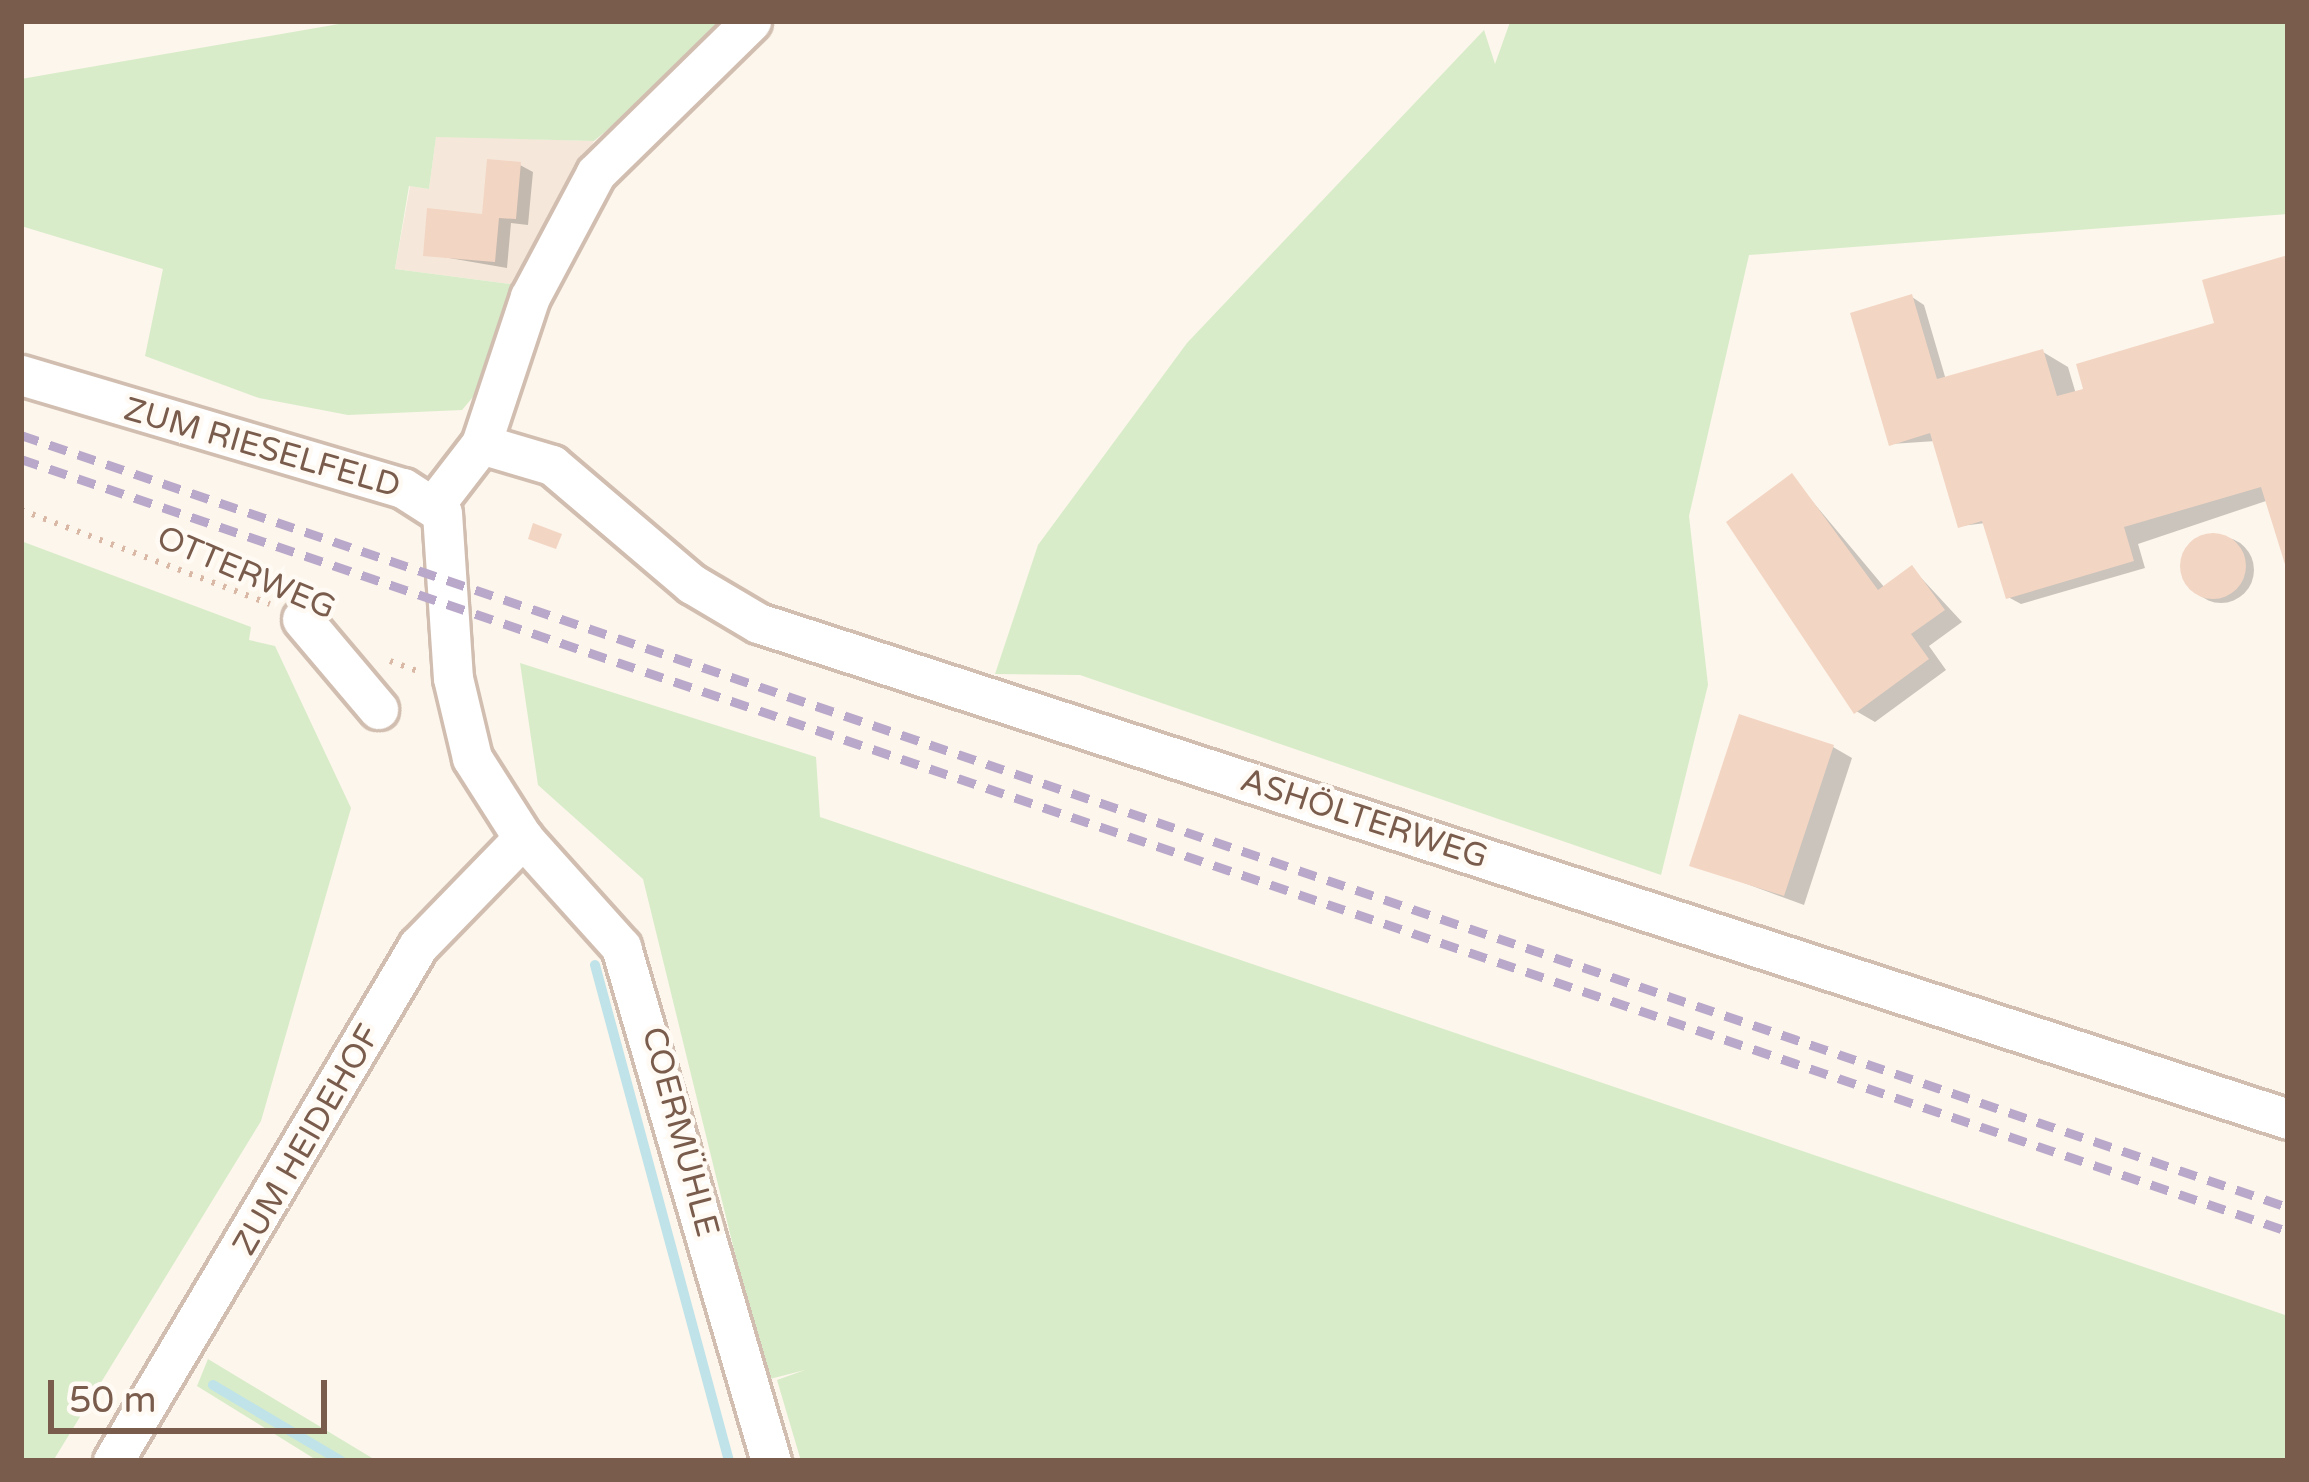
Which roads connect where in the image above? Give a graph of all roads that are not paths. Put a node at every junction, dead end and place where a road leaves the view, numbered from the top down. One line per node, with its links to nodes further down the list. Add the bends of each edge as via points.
1 (752, 21): 3 (street, via 596,173 530,297)
2 (21, 375): 4 (street, ZUM RIESELFELD)
3 (481, 444): 4 (street); 8 (street, ASHÖLTERWEG, via 552,465 692,584 758,623)
4 (434, 505): 7 (street, ZUM RIESELFELD, via 453,554 453,678 472,758)
5 (302, 619): 6 (street)
6 (378, 709)
7 (523, 838): 9 (street, ZUM HEIDEHOF, via 418,946); 10 (street, COERMÜHLE, via 621,946 644,999)
8 (2288, 1119)
9 (113, 1461)
10 (771, 1461)

